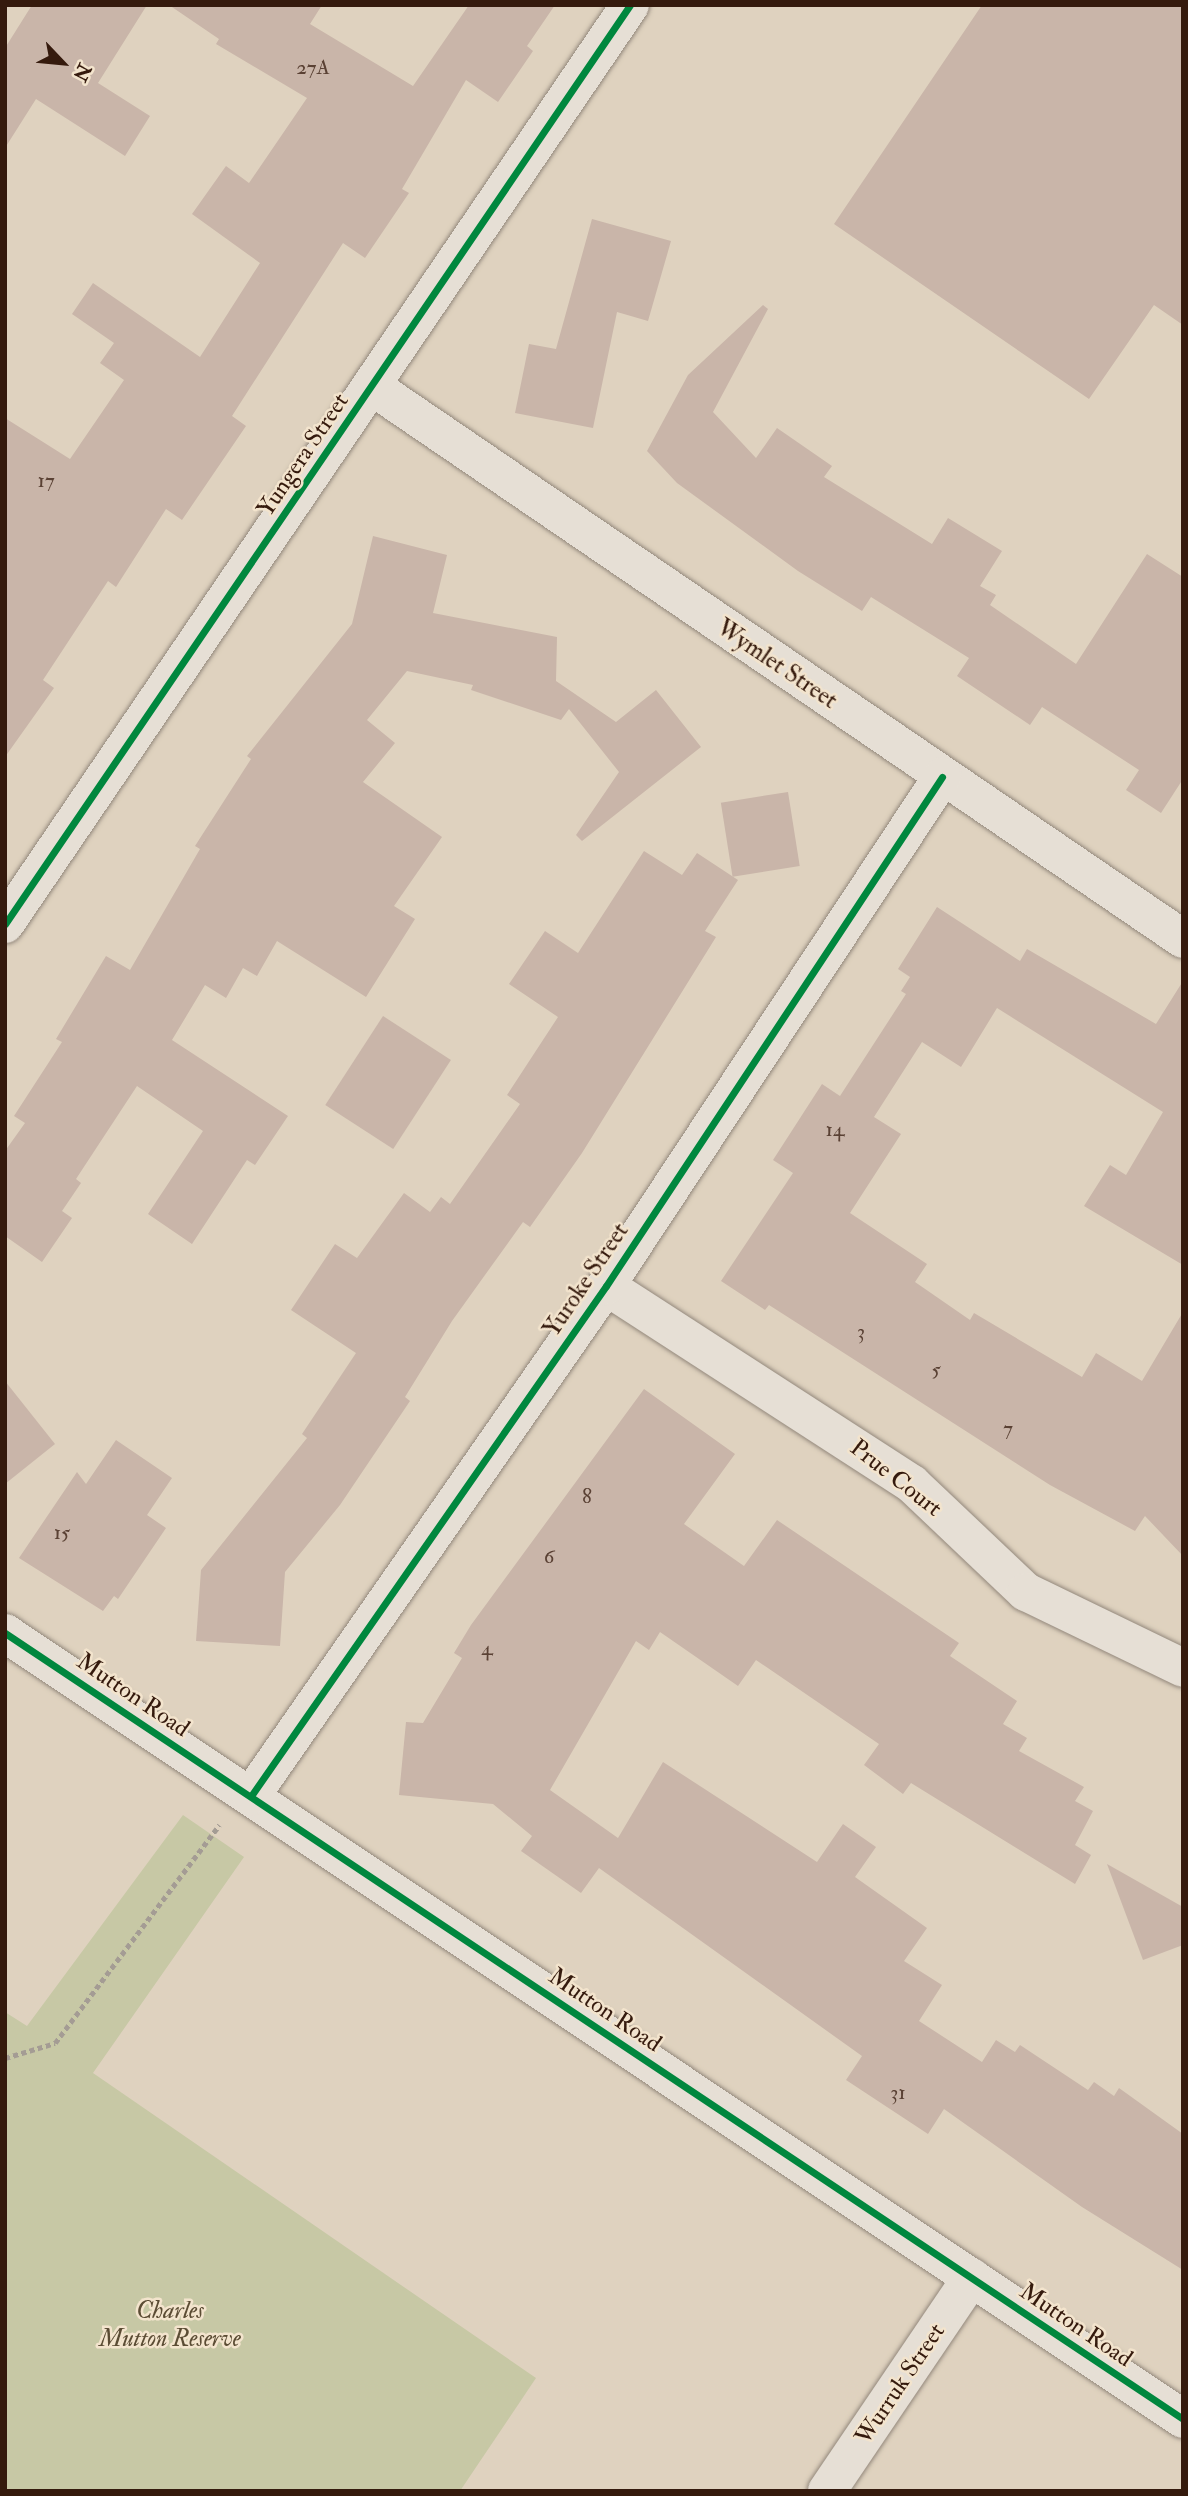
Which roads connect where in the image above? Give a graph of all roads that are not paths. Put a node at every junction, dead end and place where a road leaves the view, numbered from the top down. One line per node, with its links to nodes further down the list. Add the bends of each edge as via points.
1 (631, 5): 2 (street, Yungera Street)
2 (373, 387): 3 (street, Wymlet Street); 4 (street, Yungera Street)
3 (942, 777): 5 (street, Wymlet Street); 6 (street, Yuroke Street)
4 (5, 924)
5 (1183, 939)
6 (606, 1286): 8 (street, Prue Court, via 912,1485 1026,1592); 9 (street, Yuroke Street)
7 (5, 1633): 9 (street, Mutton Road)
8 (1183, 1668)
9 (250, 1796): 10 (street, Mutton Road)
10 (972, 2277): 11 (street, Mutton Road); 12 (street, Wurruk Street)
11 (1183, 2419)
12 (827, 2491)

